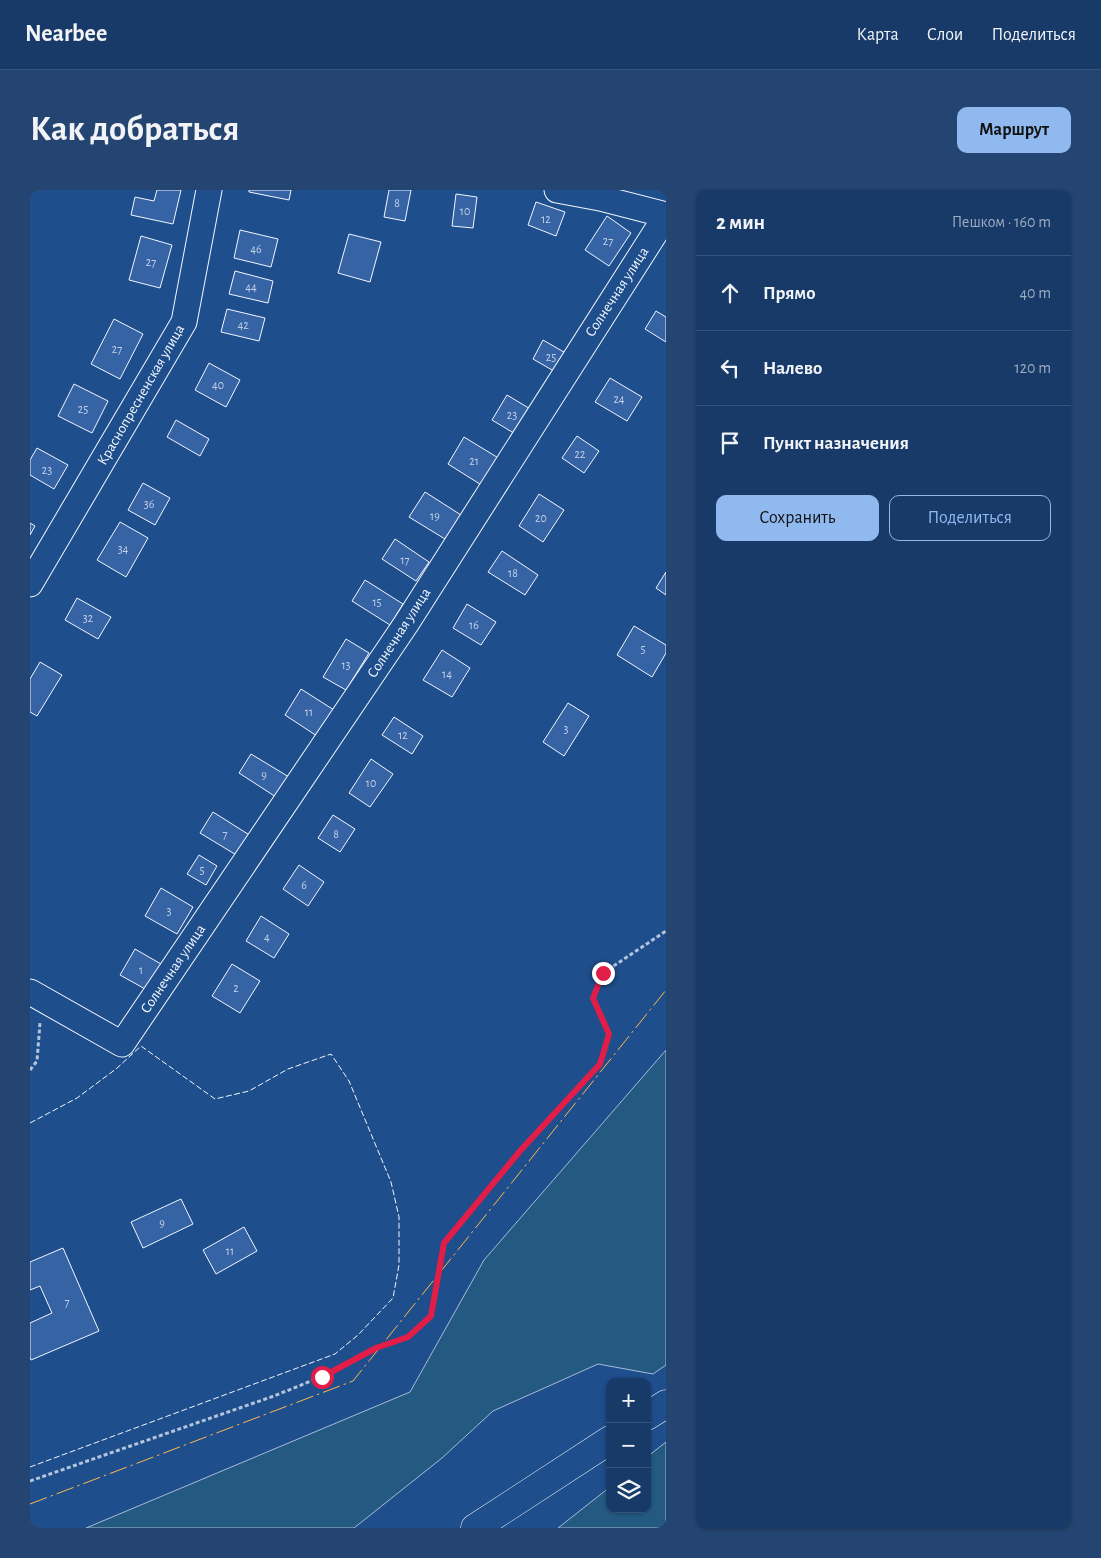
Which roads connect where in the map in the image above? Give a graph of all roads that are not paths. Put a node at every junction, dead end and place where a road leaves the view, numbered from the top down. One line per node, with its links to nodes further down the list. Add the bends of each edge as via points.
1 (209, 190): 4 (street, Краснопресненская улица, via 184,322)
2 (557, 190): 3 (street)
3 (666, 216): 5 (street, Солнечная улица, via 406,624 122,1044)
4 (30, 584)
5 (30, 992)
6 (666, 1404): 7 (main road)
7 (651, 1413)
8 (606, 1443): 9 (main road)
9 (475, 1528)

